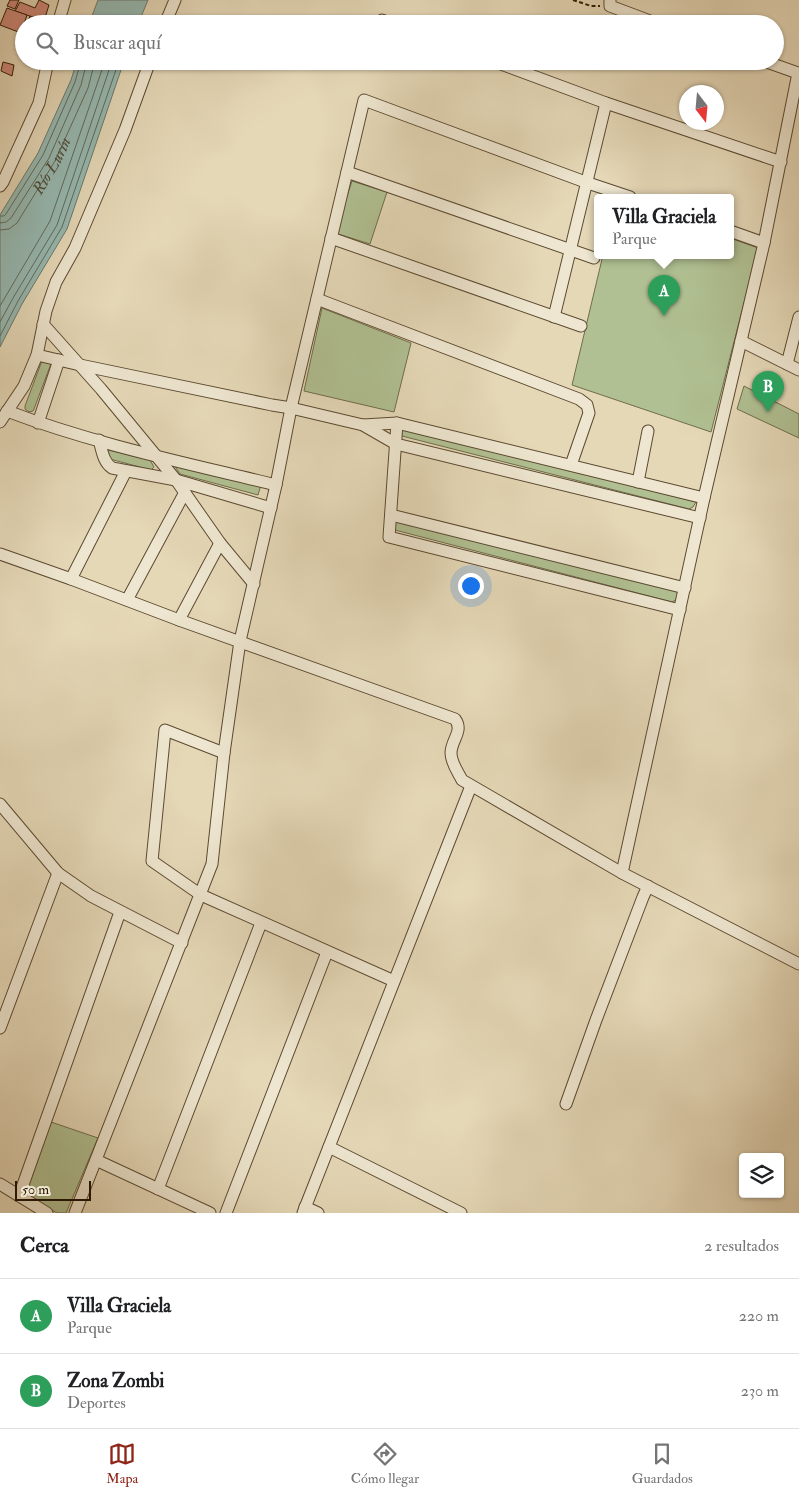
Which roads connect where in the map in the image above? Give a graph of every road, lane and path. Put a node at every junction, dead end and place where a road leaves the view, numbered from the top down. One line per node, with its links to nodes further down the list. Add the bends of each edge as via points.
1 (65, 0): 5 (street)
2 (176, 0): 6 (street)
3 (573, 0): 4 (path, via 591,6)
4 (610, 3): 7 (street)
5 (61, 15)
6 (169, 15)
7 (637, 15)
8 (784, 69): 13 (street, via 798,74)
9 (46, 70): 16 (street, via 39,103)
10 (147, 70): 26 (street, via 75,248 56,282)
11 (517, 70): 12 (street)
12 (606, 103): 13 (street); 15 (street)
13 (781, 162): 20 (street)
14 (347, 172): 15 (street, via 364,100); 19 (street); 21 (street)
15 (588, 183): 17 (street); 21 (street)
16 (0, 186)
17 (621, 194)
18 (734, 232): 20 (street)
19 (332, 238): 23 (street); 24 (street)
20 (764, 243): 28 (street)
21 (571, 250): 22 (street); 24 (street)
22 (594, 258)
23 (317, 299): 34 (street); 44 (street, via 579,399 587,405 589,413)
24 (554, 317): 27 (street)
25 (799, 317): 31 (street)
26 (43, 324): 29 (street); 32 (street)
27 (581, 326)
28 (741, 341): 31 (street); 50 (street)
29 (37, 355): 30 (street); 35 (street, via 24,386)
30 (59, 360): 32 (street); 37 (street)
31 (787, 364): 33 (street)
32 (80, 365): 34 (street); 43 (street)
33 (799, 370)
34 (291, 408): 39 (street); 48 (street)
35 (7, 411): 36 (street); 37 (street)
36 (0, 422)
37 (38, 423): 41 (street)
38 (397, 423): 39 (street); 42 (street); 44 (street)
39 (363, 425): 42 (street)
40 (648, 431): 47 (street)
41 (99, 440): 43 (street); 45 (street, via 107,465)
42 (396, 444): 52 (street); 53 (street)
43 (155, 455): 46 (street); 48 (street)
44 (571, 465): 47 (street)
45 (126, 472): 46 (street); 56 (street)
46 (176, 480): 49 (street); 51 (street)
47 (638, 482): 50 (street)
48 (276, 485): 51 (street)
49 (185, 492): 54 (street); 59 (street)
50 (704, 498): 53 (street)
51 (271, 508): 57 (street)
52 (391, 515): 58 (street); 60 (street, via 389,537)
53 (700, 518): 58 (street)
54 (220, 543): 57 (street); 61 (street)
55 (0, 554): 56 (street)
56 (72, 579): 59 (street)
57 (254, 584): 62 (street)
58 (685, 588): 60 (street)
59 (127, 600): 61 (street)
60 (680, 610): 67 (street)
61 (179, 620): 62 (street)
62 (240, 641): 63 (street); 64 (street, via 455,719 459,729 451,753 452,762 462,780)
63 (224, 752): 69 (street, via 212,864); 69 (street, via 165,730 152,861)
64 (471, 786): 67 (street); 75 (street)
65 (0, 805): 66 (street)
66 (58, 873): 70 (street); 76 (street)
67 (622, 873): 68 (street)
68 (648, 886): 74 (street); 77 (street)
69 (201, 895): 71 (street); 72 (street)
70 (120, 912): 72 (street); 82 (street)
71 (261, 923): 73 (street); 81 (street)
72 (182, 943): 79 (street)
73 (327, 952): 75 (street); 87 (street)
74 (799, 964)
75 (394, 981): 78 (street)
76 (0, 1028)
77 (566, 1104)
78 (328, 1146): 83 (street); 89 (street)
79 (96, 1160): 81 (street); 85 (street)
80 (0, 1184): 82 (street)
81 (158, 1189): 86 (street)
82 (19, 1196): 84 (street)
83 (304, 1210): 88 (street)
84 (47, 1213)
85 (75, 1213)
86 (210, 1213)
87 (226, 1213)
88 (318, 1213)
89 (461, 1213)

